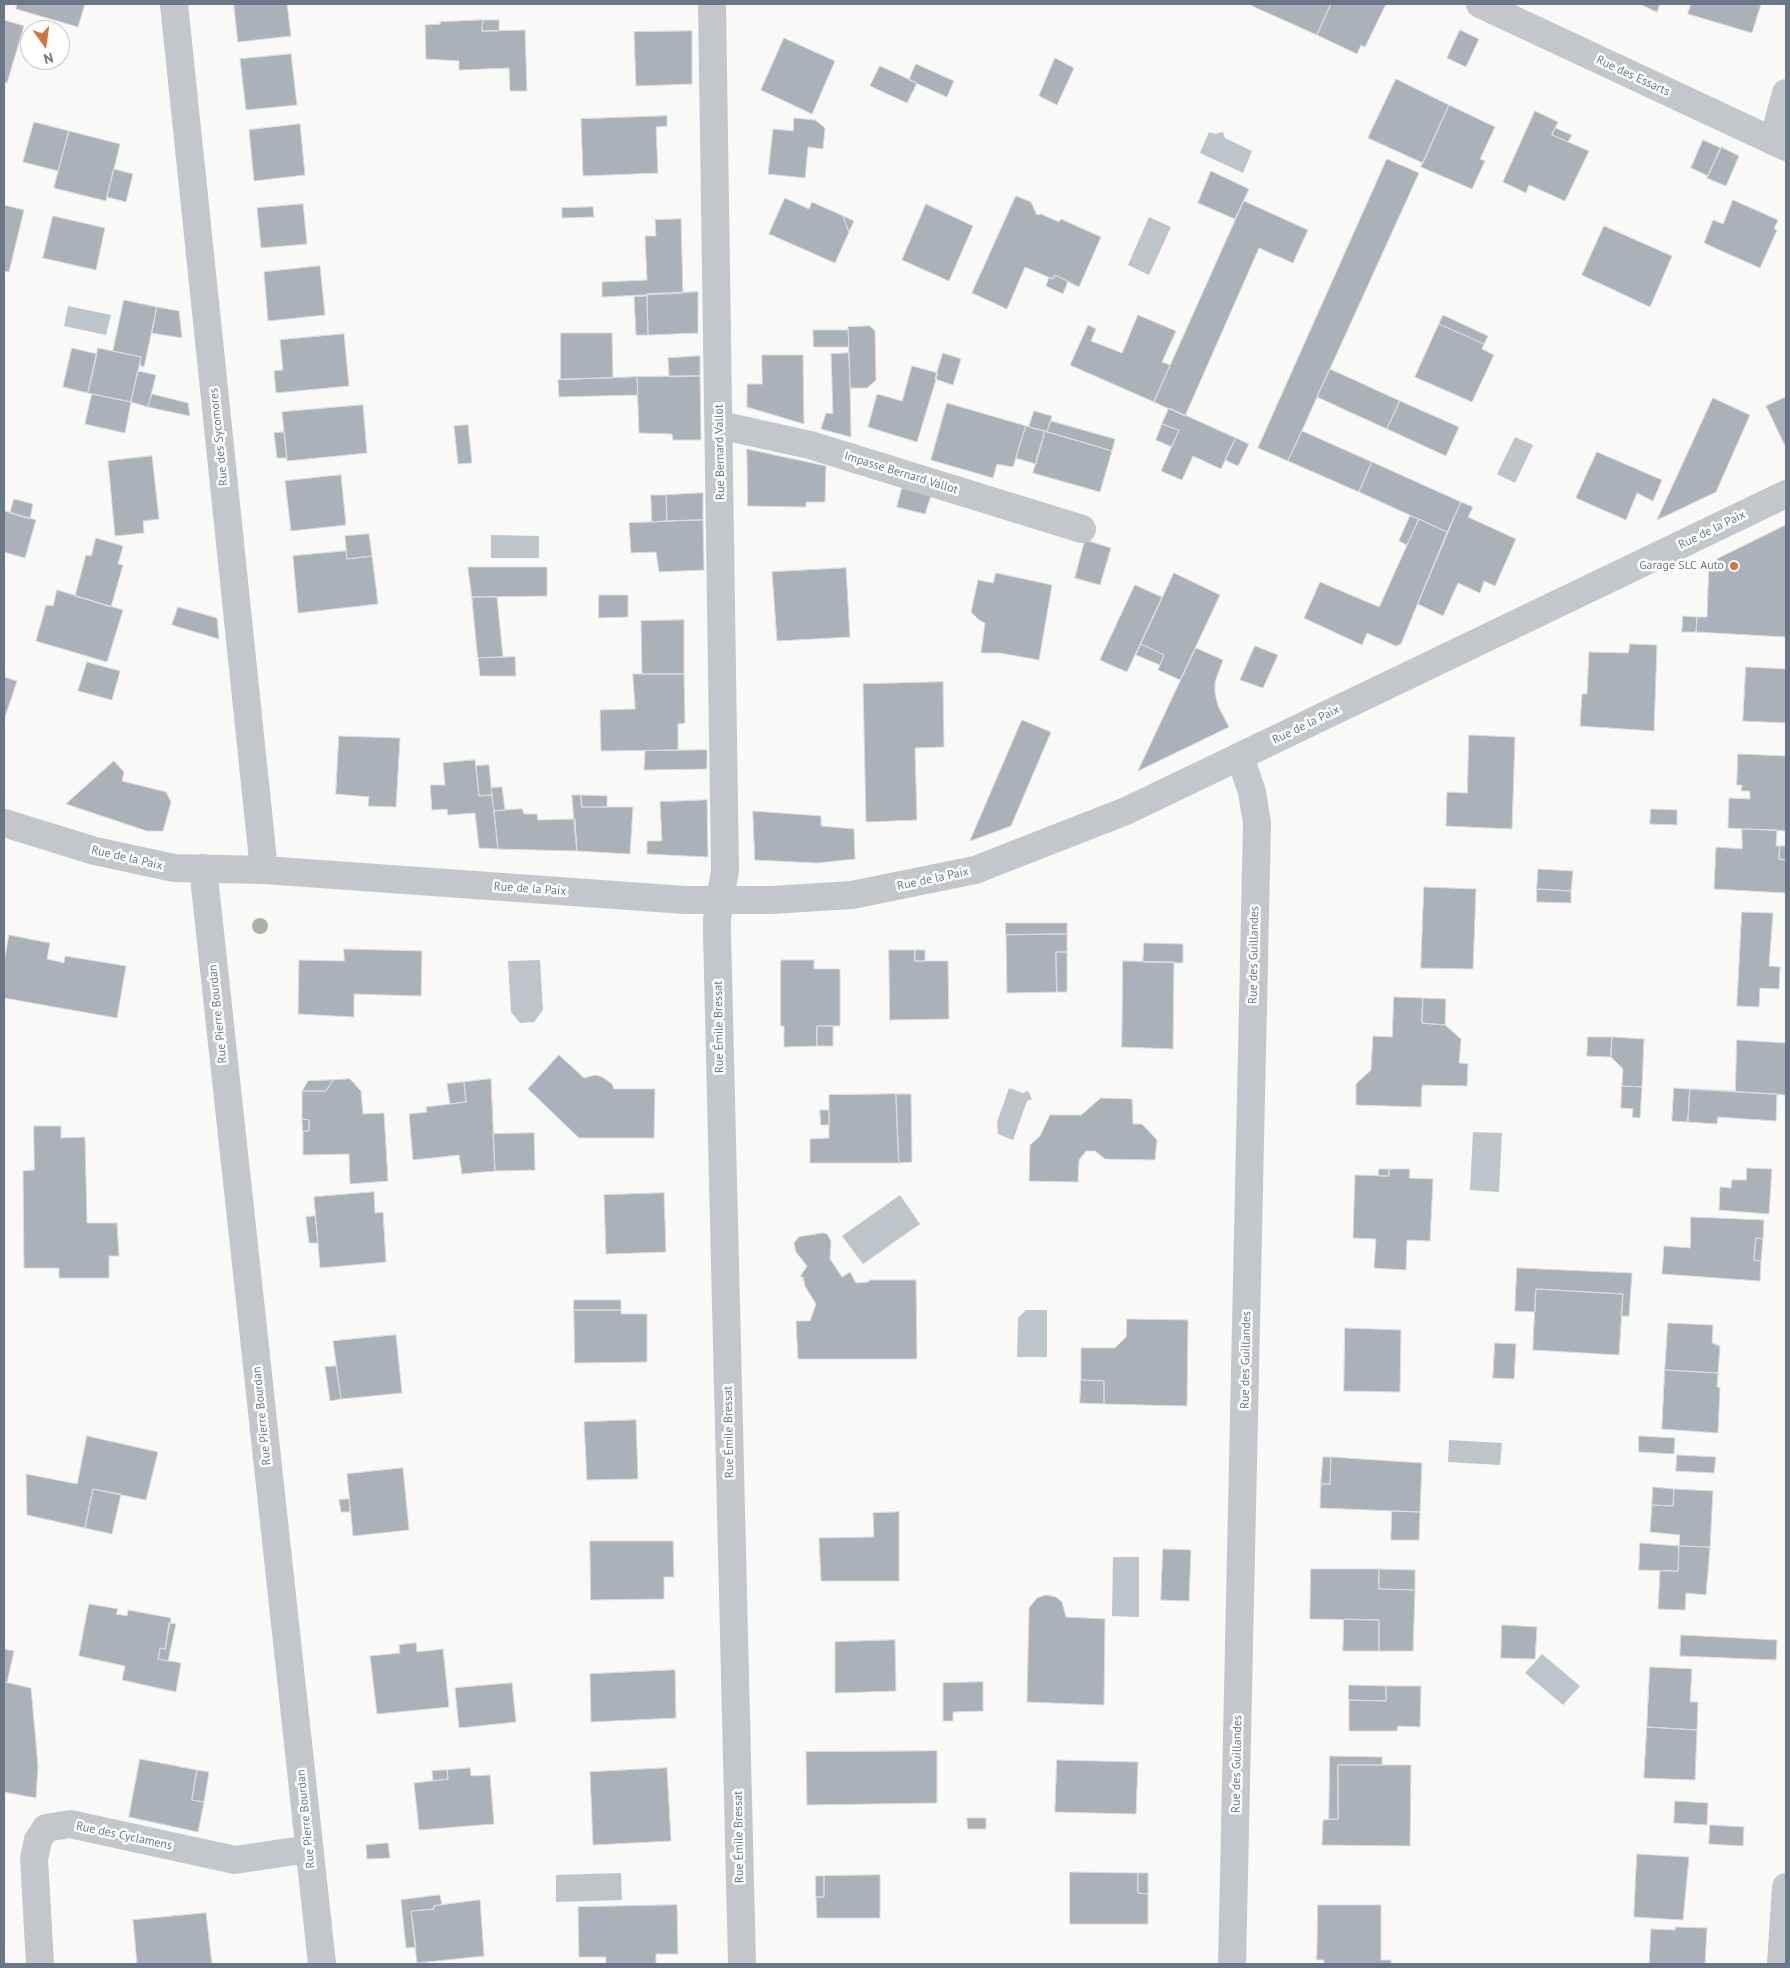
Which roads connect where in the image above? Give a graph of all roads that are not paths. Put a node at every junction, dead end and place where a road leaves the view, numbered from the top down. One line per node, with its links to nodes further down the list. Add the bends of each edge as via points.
1 (174, 4): 12 (street, Rue des Sycomores)
2 (712, 4): 6 (street, Rue Bernard Vallot)
3 (1480, 4): 5 (street, Rue des Essarts)
4 (1786, 93): 5 (street)
5 (1780, 144)
6 (719, 425): 8 (street, Impasse Bernard Vallot, via 810,445); 13 (street, Rue Bernard Vallot, via 725,864)
7 (1786, 494): 9 (street, Rue de la Paix)
8 (1082, 529)
9 (1240, 758): 13 (street, Rue de la Paix, via 1126,811 975,870 852,895); 19 (street, Rue des Guillandes, via 1252,792 1257,823)
10 (4, 823): 11 (street, Rue de la Paix, via 146,864)
11 (203, 868): 12 (street, Rue de la Paix); 14 (street, Rue Pierre Bourdan)
12 (264, 870): 13 (street, Rue de la Paix)
13 (720, 900): 18 (street, Rue Émile Bressat, via 717,933)
14 (309, 1849): 16 (street, Rue des Cyclamens, via 236,1860 70,1824 46,1828 38,1840 34,1859); 17 (street, Rue Pierre Bourdan)
15 (1786, 1887): 20 (street)
16 (40, 1964)
17 (322, 1964)
18 (742, 1964)
19 (1232, 1964)
20 (1781, 1964)

